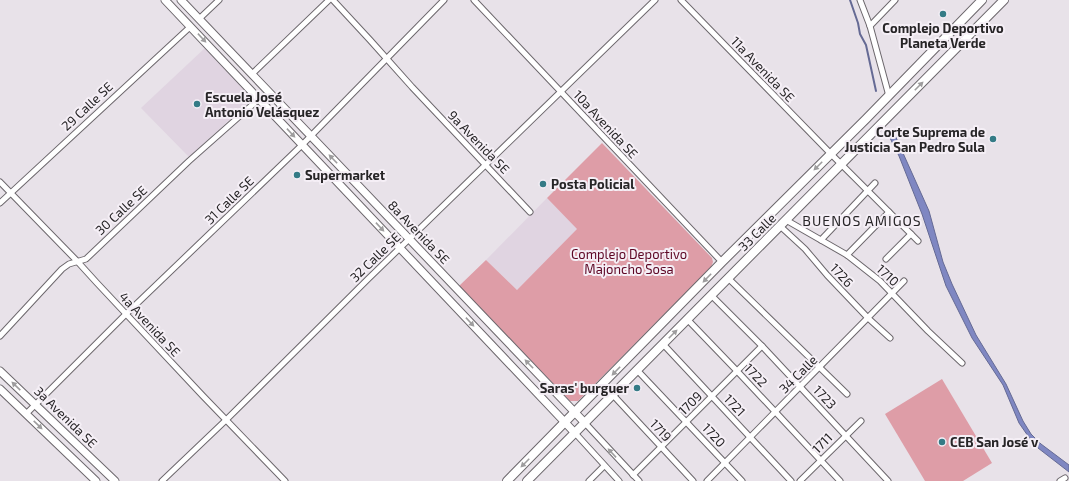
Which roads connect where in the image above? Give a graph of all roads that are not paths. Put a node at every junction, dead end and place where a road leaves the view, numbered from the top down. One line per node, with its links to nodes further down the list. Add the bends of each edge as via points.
1 (165, 0): 15 (street, 8a Avenida SE)
2 (181, 0): 14 (street, 8a Avenida SE)
3 (219, 0): 14 (street)
4 (329, 0): 18 (street)
5 (333, 0): 17 (street)
6 (444, 0): 17 (street, 31 Calle SE)
7 (474, 0): 19 (street, 10a Avenida SE)
8 (656, 0): 19 (street, 32 Calle SE)
9 (680, 0): 24 (street, 11a Avenida SE)
10 (860, 0): 16 (street)
11 (895, 0): 16 (street)
12 (982, 0): 20 (main road, 33 Calle)
13 (1004, 0): 25 (main road, 33 Calle, one-way to 13)
14 (199, 19): 18 (street, 8a Avenida SE)
15 (190, 26): 21 (street, 8a Avenida SE, one-way to 21); 30 (street, 29 Calle SE)
16 (870, 26): 20 (street)
17 (387, 58): 22 (street, 31 Calle SE); 26 (street, 9a Avenida SE)
18 (252, 74): 22 (street, 8a Avenida SE)
19 (561, 92): 26 (street, 32 Calle SE); 43 (street, 10a Avenida SE)
20 (889, 96): 24 (main road, 33 Calle)
21 (259, 99): 23 (street, 8a Avenida SE, one-way to 23); 42 (street, 30 Calle SE, via 189,161 86,259)
22 (311, 136): 23 (street, 31 Calle SE); 36 (street, 8a Avenida SE, one-way to 22)
23 (302, 145): 39 (street, 8a Avenida SE, one-way to 39); 48 (street, 31 Calle SE)
24 (831, 154): 25 (street, 11a Avenida SE); 43 (main road, 33 Calle, one-way to 43)
25 (841, 164): 29 (street, 11a Avenida SE); 34 (main road, 33 Calle)
26 (485, 165): 32 (street, 9a Avenida SE); 36 (street, 32 Calle SE)
27 (0, 182): 30 (street, 4a Avenida SE)
28 (875, 183): 29 (street)
29 (868, 190): 33 (street, 11a Avenida SE); 37 (street)
30 (10, 193): 31 (street, 29 Calle SE); 42 (street, 4a Avenida SE)
31 (0, 203)
32 (530, 212)
33 (889, 212): 35 (street, 11a Avenida SE); 40 (street)
34 (783, 223): 37 (street, 1710); 44 (main road, 33 Calle); 49 (street, 1726)
35 (911, 234): 38 (street, 11a Avenida SE); 41 (street)
36 (409, 239): 39 (street, 32 Calle SE); 67 (street, 8a Avenida SE, one-way to 36)
37 (821, 240): 40 (street, 1710)
38 (918, 241)
39 (400, 248): 69 (street, 32 Calle SE); 71 (street, 8a Avenida SE, one-way to 71)
40 (847, 255): 46 (street, 1710)
41 (886, 259)
42 (77, 261): 48 (street, 4a Avenida SE); 51 (street, 30 Calle SE, via 62,269)
43 (722, 262): 67 (main road, 33 Calle, one-way to 67)
44 (728, 278): 47 (main road, 33 Calle); 56 (street)
45 (904, 281): 46 (street, 34 Calle)
46 (892, 294): 49 (street, 34 Calle); 55 (street, 1710)
47 (711, 295): 50 (main road, 33 Calle); 54 (street, 1723)
48 (126, 314): 65 (street, 31 Calle SE); 69 (street, 4a Avenida SE)
49 (868, 318): 52 (street, 1726); 56 (street, 34 Calle)
50 (687, 319): 53 (main road, 33 Calle, one-way to 50); 59 (street, 1722)
51 (0, 336)
52 (890, 338)
53 (663, 344): 57 (main road, 33 Calle); 64 (street, 1721)
54 (762, 346): 59 (street, 1709); 60 (street, 1723)
55 (962, 363)
56 (820, 367): 60 (street, 34 Calle); 62 (street)
57 (637, 370): 63 (main road, 33 Calle); 72 (street, 1720)
58 (0, 371): 65 (street, 3a Avenida SE, one-way to 58)
59 (737, 371): 64 (street, 1709); 66 (street, 1722)
60 (800, 387): 66 (street, 34 Calle); 75 (street, 1723)
61 (0, 389): 68 (street, 3a Avenida SE)
62 (847, 394)
63 (613, 395): 73 (main road, 33 Calle); 77 (street, 1719)
64 (712, 396): 72 (street, 1709); 76 (street, 1721)
65 (35, 405): 68 (street, 31 Calle SE); 83 (street, 3a Avenida SE)
66 (776, 412): 76 (street, 34 Calle); 78 (street, 1722)
67 (575, 413): 71 (main road, 33 Calle); 73 (street, 8a Avenida SE)
68 (26, 414): 82 (street, 3a Avenida SE, one-way to 82)
69 (226, 420): 84 (street, 32 Calle SE); 85 (street, 4a Avenida SE)
70 (860, 421): 75 (street, 1711)
71 (565, 422): 74 (street, 8a Avenida SE); 86 (main road, 33 Calle, one-way to 86)
72 (686, 422): 77 (street, 1709); 79 (street, 1720)
73 (585, 423): 74 (main road, 33 Calle); 81 (street, 8a Avenida SE, one-way to 73)
74 (575, 433): 80 (street, 8a Avenida SE); 87 (main road, 33 Calle)
75 (846, 436): 78 (street, 1711); 97 (street, 1723)
76 (750, 437): 79 (street, 34 Calle); 94 (street, 1721)
77 (661, 447): 81 (street, 1709); 91 (street, 1719)
78 (821, 460): 95 (street, 1711); 96 (street, 1722)
79 (725, 463): 92 (street, 34 Calle); 93 (street, 1720)
80 (604, 466): 88 (street); 89 (street, 8a Avenida SE)
81 (633, 475): 90 (street, 8a Avenida SE)
82 (96, 481)
83 (115, 481)
84 (162, 481)
85 (285, 481)
86 (507, 481)
87 (527, 481)
88 (589, 481)
89 (619, 481)
90 (639, 481)
91 (693, 481)
92 (707, 481)
93 (742, 481)
94 (791, 481)
95 (800, 481)
96 (840, 481)
97 (887, 481)

